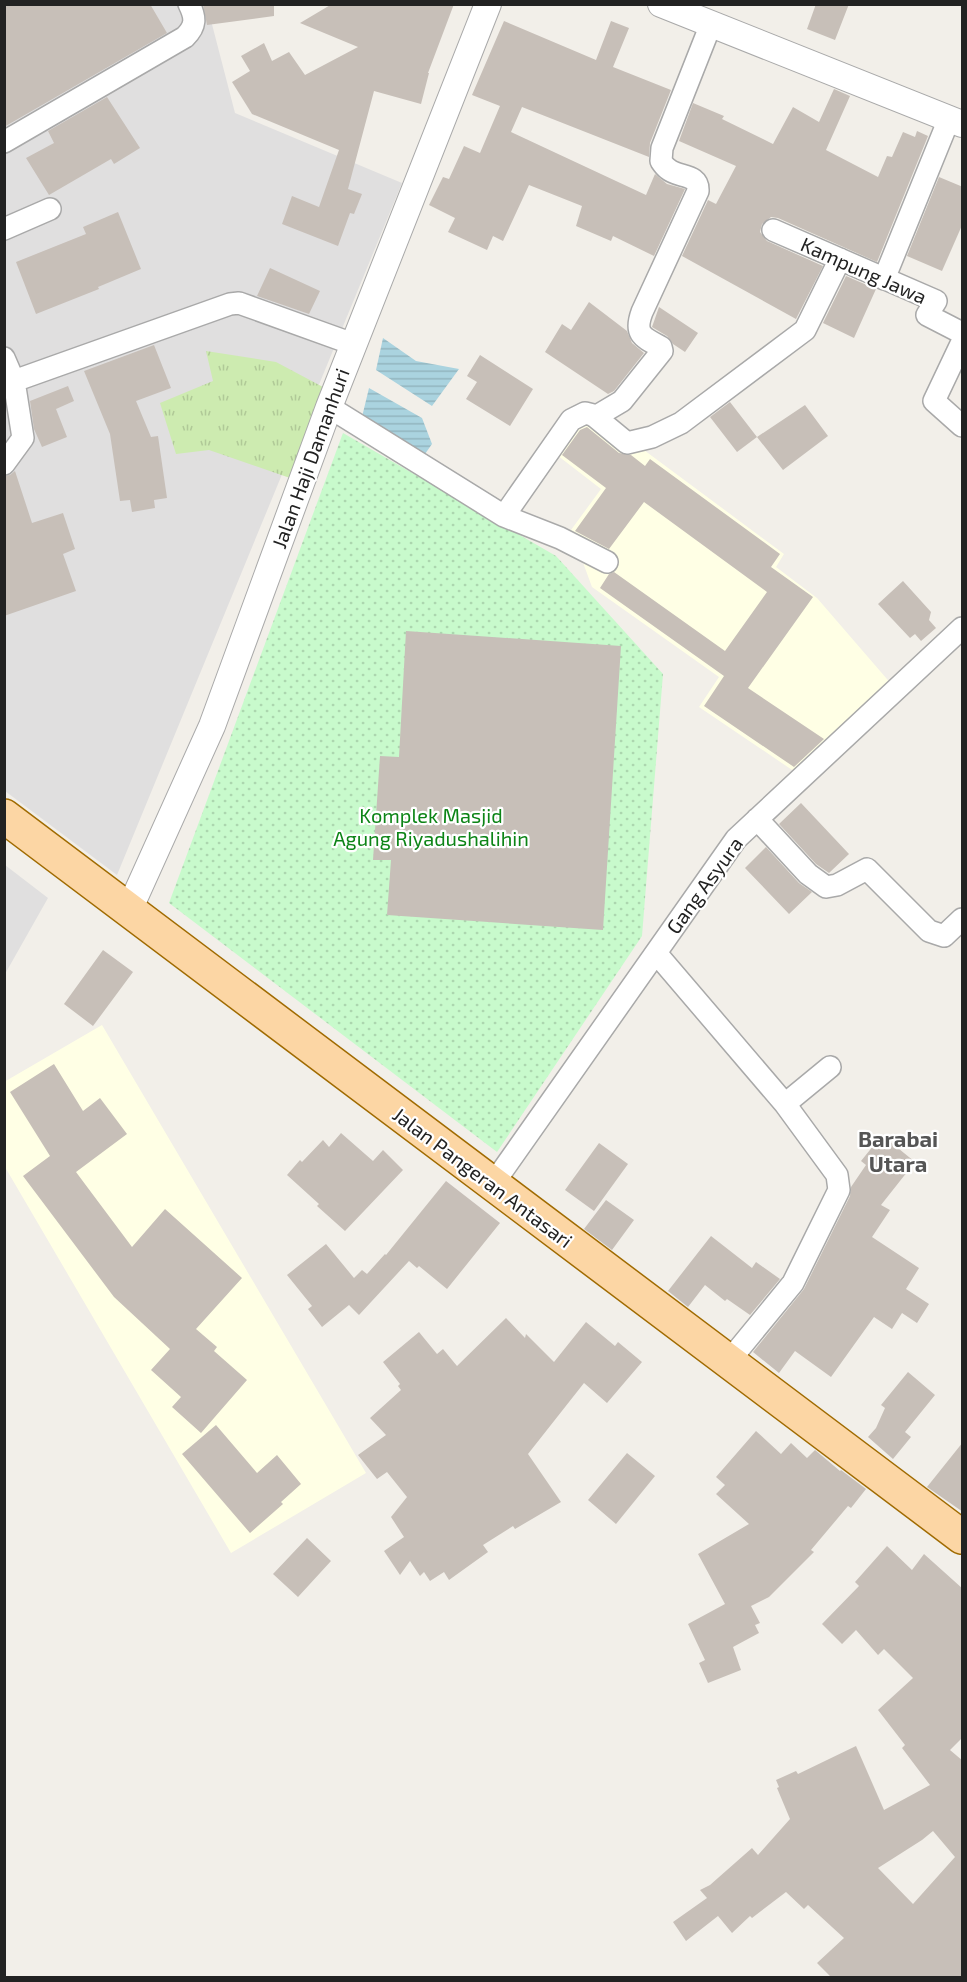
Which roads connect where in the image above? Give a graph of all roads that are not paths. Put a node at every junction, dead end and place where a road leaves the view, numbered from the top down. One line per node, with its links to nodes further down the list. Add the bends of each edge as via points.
1 (189, 4): 6 (street, via 194,28 185,37)
2 (488, 4): 14 (street, Jalan Haji Damanhuri)
3 (661, 4): 4 (street)
4 (711, 24): 5 (street); 18 (street, via 662,148 661,161 668,170 694,179 699,186 637,325 639,332 661,346 662,351 622,400)
5 (956, 122): 11 (street)
6 (4, 142)
7 (50, 209): 8 (street)
8 (4, 229)
9 (773, 230): 10 (street, Kampung Jawa)
10 (840, 260): 11 (street, Kampung Jawa); 18 (street, via 806,330 681,423 652,437 627,443)
11 (884, 279): 12 (street, Kampung Jawa, via 936,301 927,315)
12 (963, 333)
13 (963, 342): 19 (street, via 934,401)
14 (353, 344): 16 (street, via 235,302); 17 (street, Jalan Haji Damanhuri)
15 (4, 358): 16 (street)
16 (14, 381): 20 (street, via 23,438)
17 (329, 406): 21 (street); 26 (street, Jalan Haji Damanhuri, via 212,726)
18 (595, 417): 21 (street, via 585,413 571,420)
19 (963, 426)
20 (4, 464)
21 (504, 516): 22 (street)
22 (607, 562)
23 (963, 628): 25 (street, Gang Asyura)
24 (4, 816): 26 (main road, Jalan Pangeran Antasari)
25 (757, 819): 27 (street, via 808,874 826,887 867,869 929,931 944,936); 28 (street, Gang Asyura, via 736,838)
26 (129, 910): 31 (main road, Jalan Pangeran Antasari)
27 (963, 919)
28 (656, 953): 30 (street); 31 (street, Gang Asyura)
29 (830, 1067): 30 (street)
30 (785, 1104): 32 (street, via 837,1175 839,1190 793,1283)
31 (493, 1184): 32 (main road, Jalan Pangeran Antasari)
32 (729, 1361): 33 (main road, Jalan Pangeran Antasari)
33 (961, 1532)

